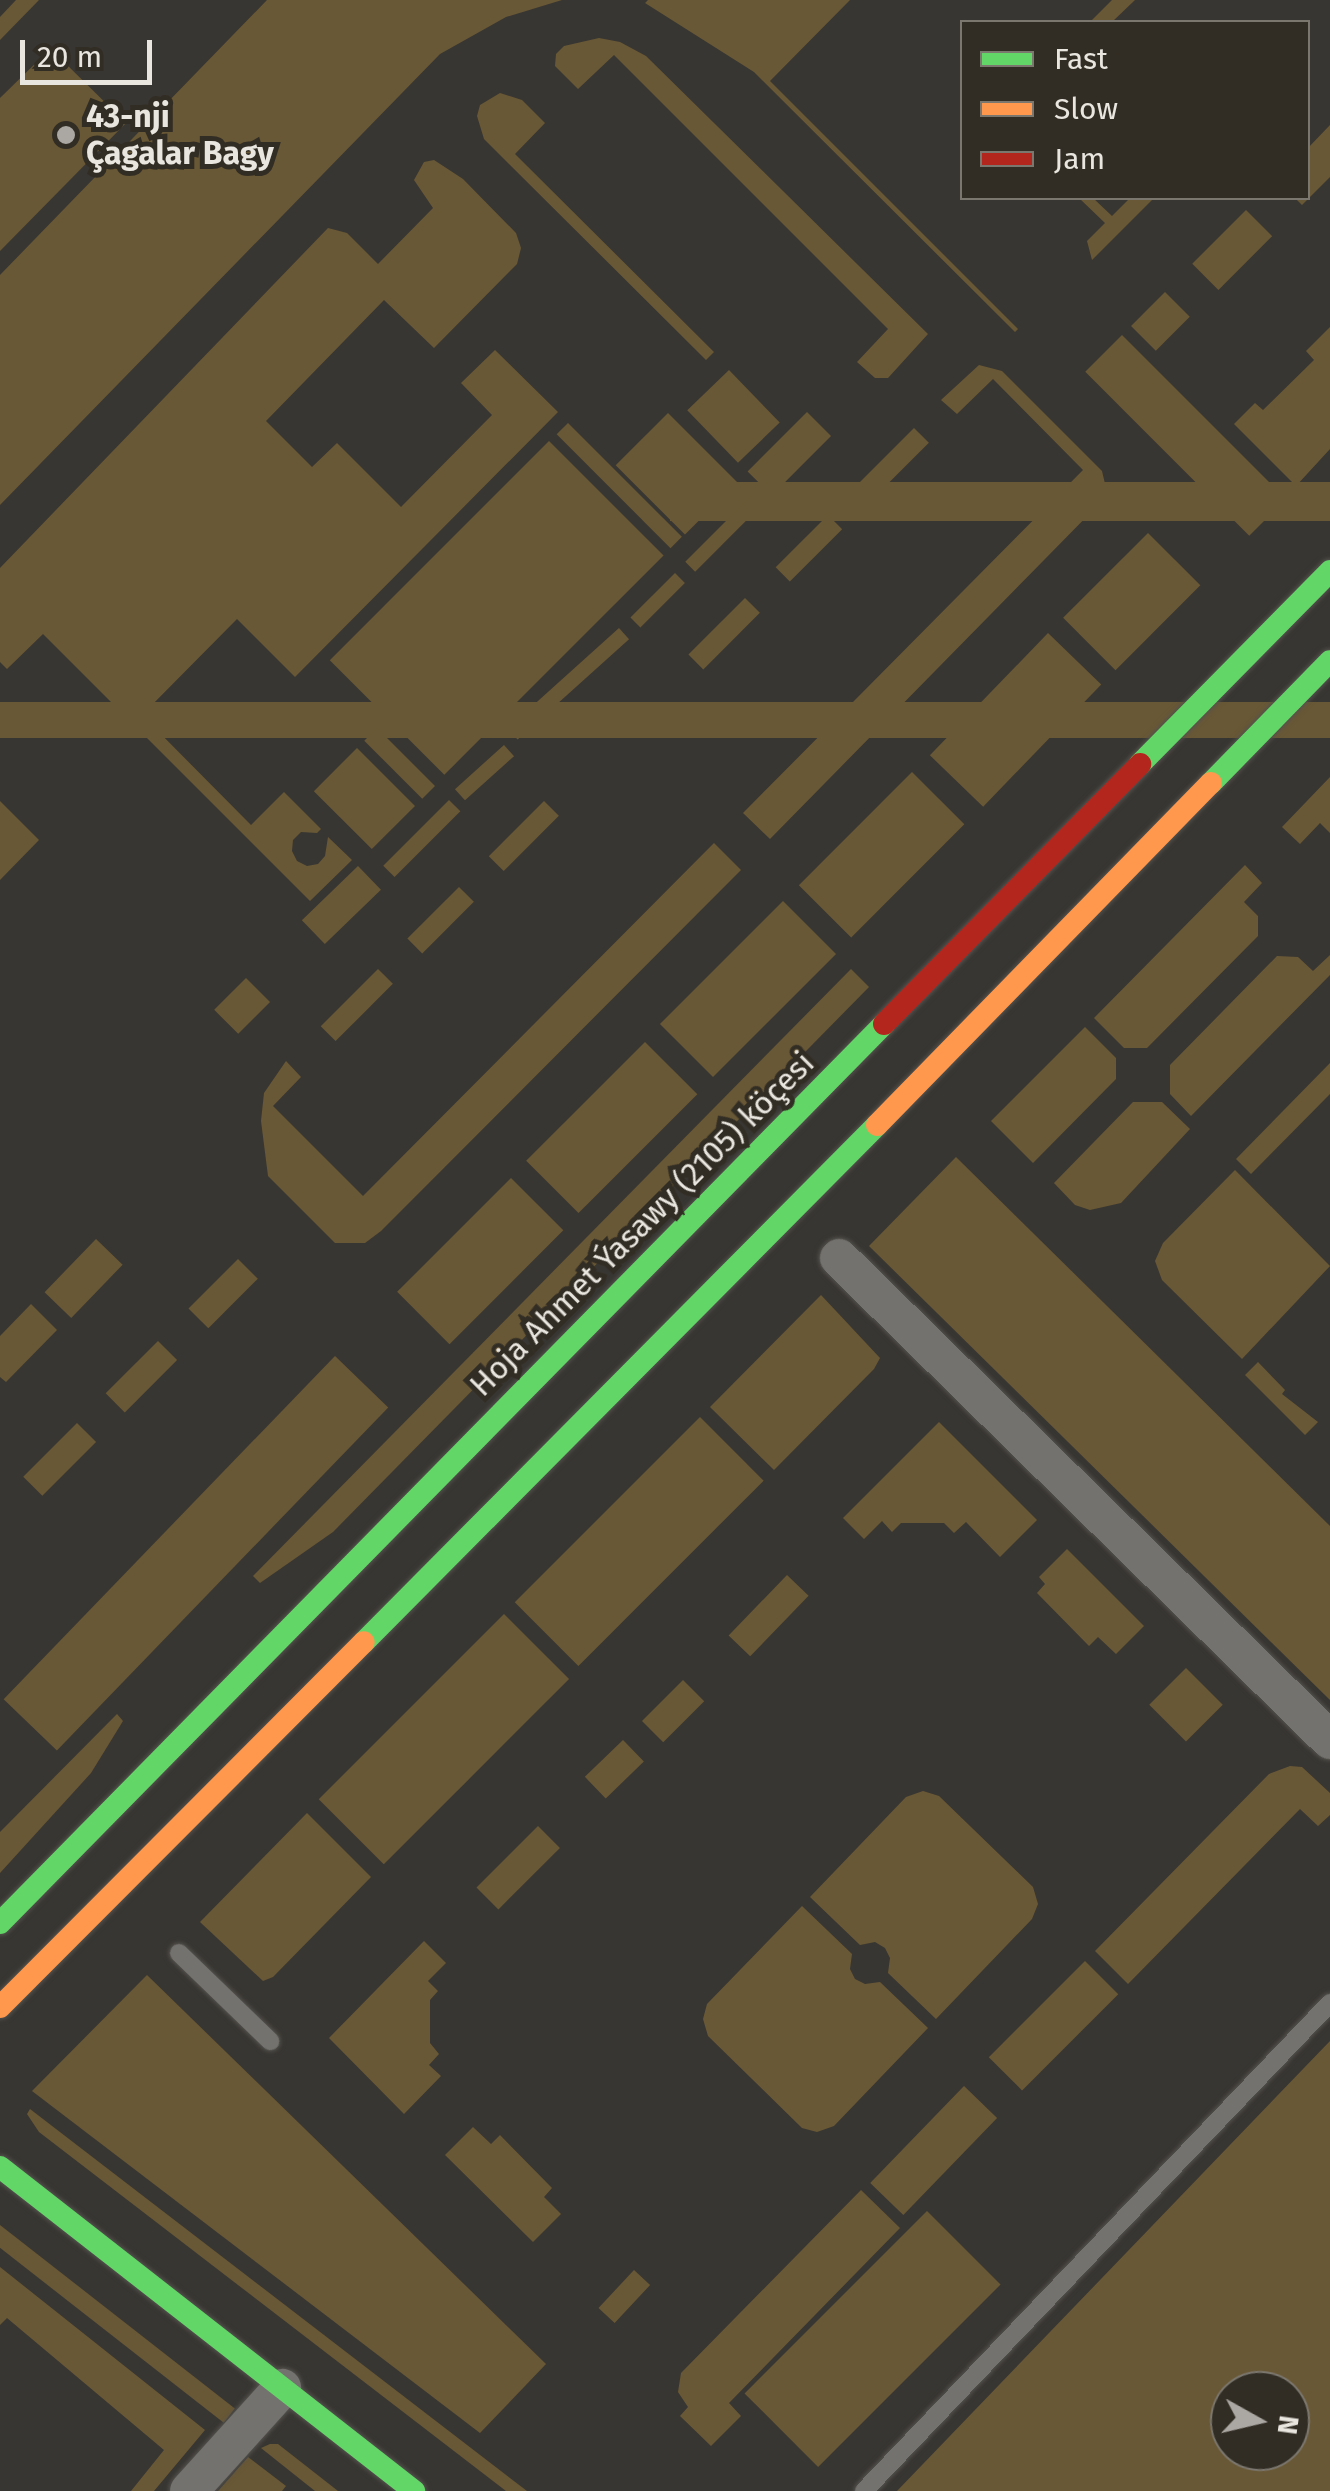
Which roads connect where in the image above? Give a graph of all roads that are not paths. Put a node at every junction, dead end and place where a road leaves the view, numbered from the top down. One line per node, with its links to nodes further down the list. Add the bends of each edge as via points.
1 (1330, 571): 5 (main road, Hoja Ahmet Ýasawy (2105) köçesi)
2 (1330, 661): 8 (main road)
3 (839, 1258): 4 (street)
4 (1330, 1740)
5 (0, 1923)
6 (179, 1953): 9 (lane)
7 (1330, 2003): 14 (lane)
8 (0, 2008)
9 (270, 2041)
10 (0, 2167): 11 (main road)
11 (282, 2388): 12 (street); 13 (main road)
12 (189, 2491)
13 (414, 2491)
14 (864, 2491)

